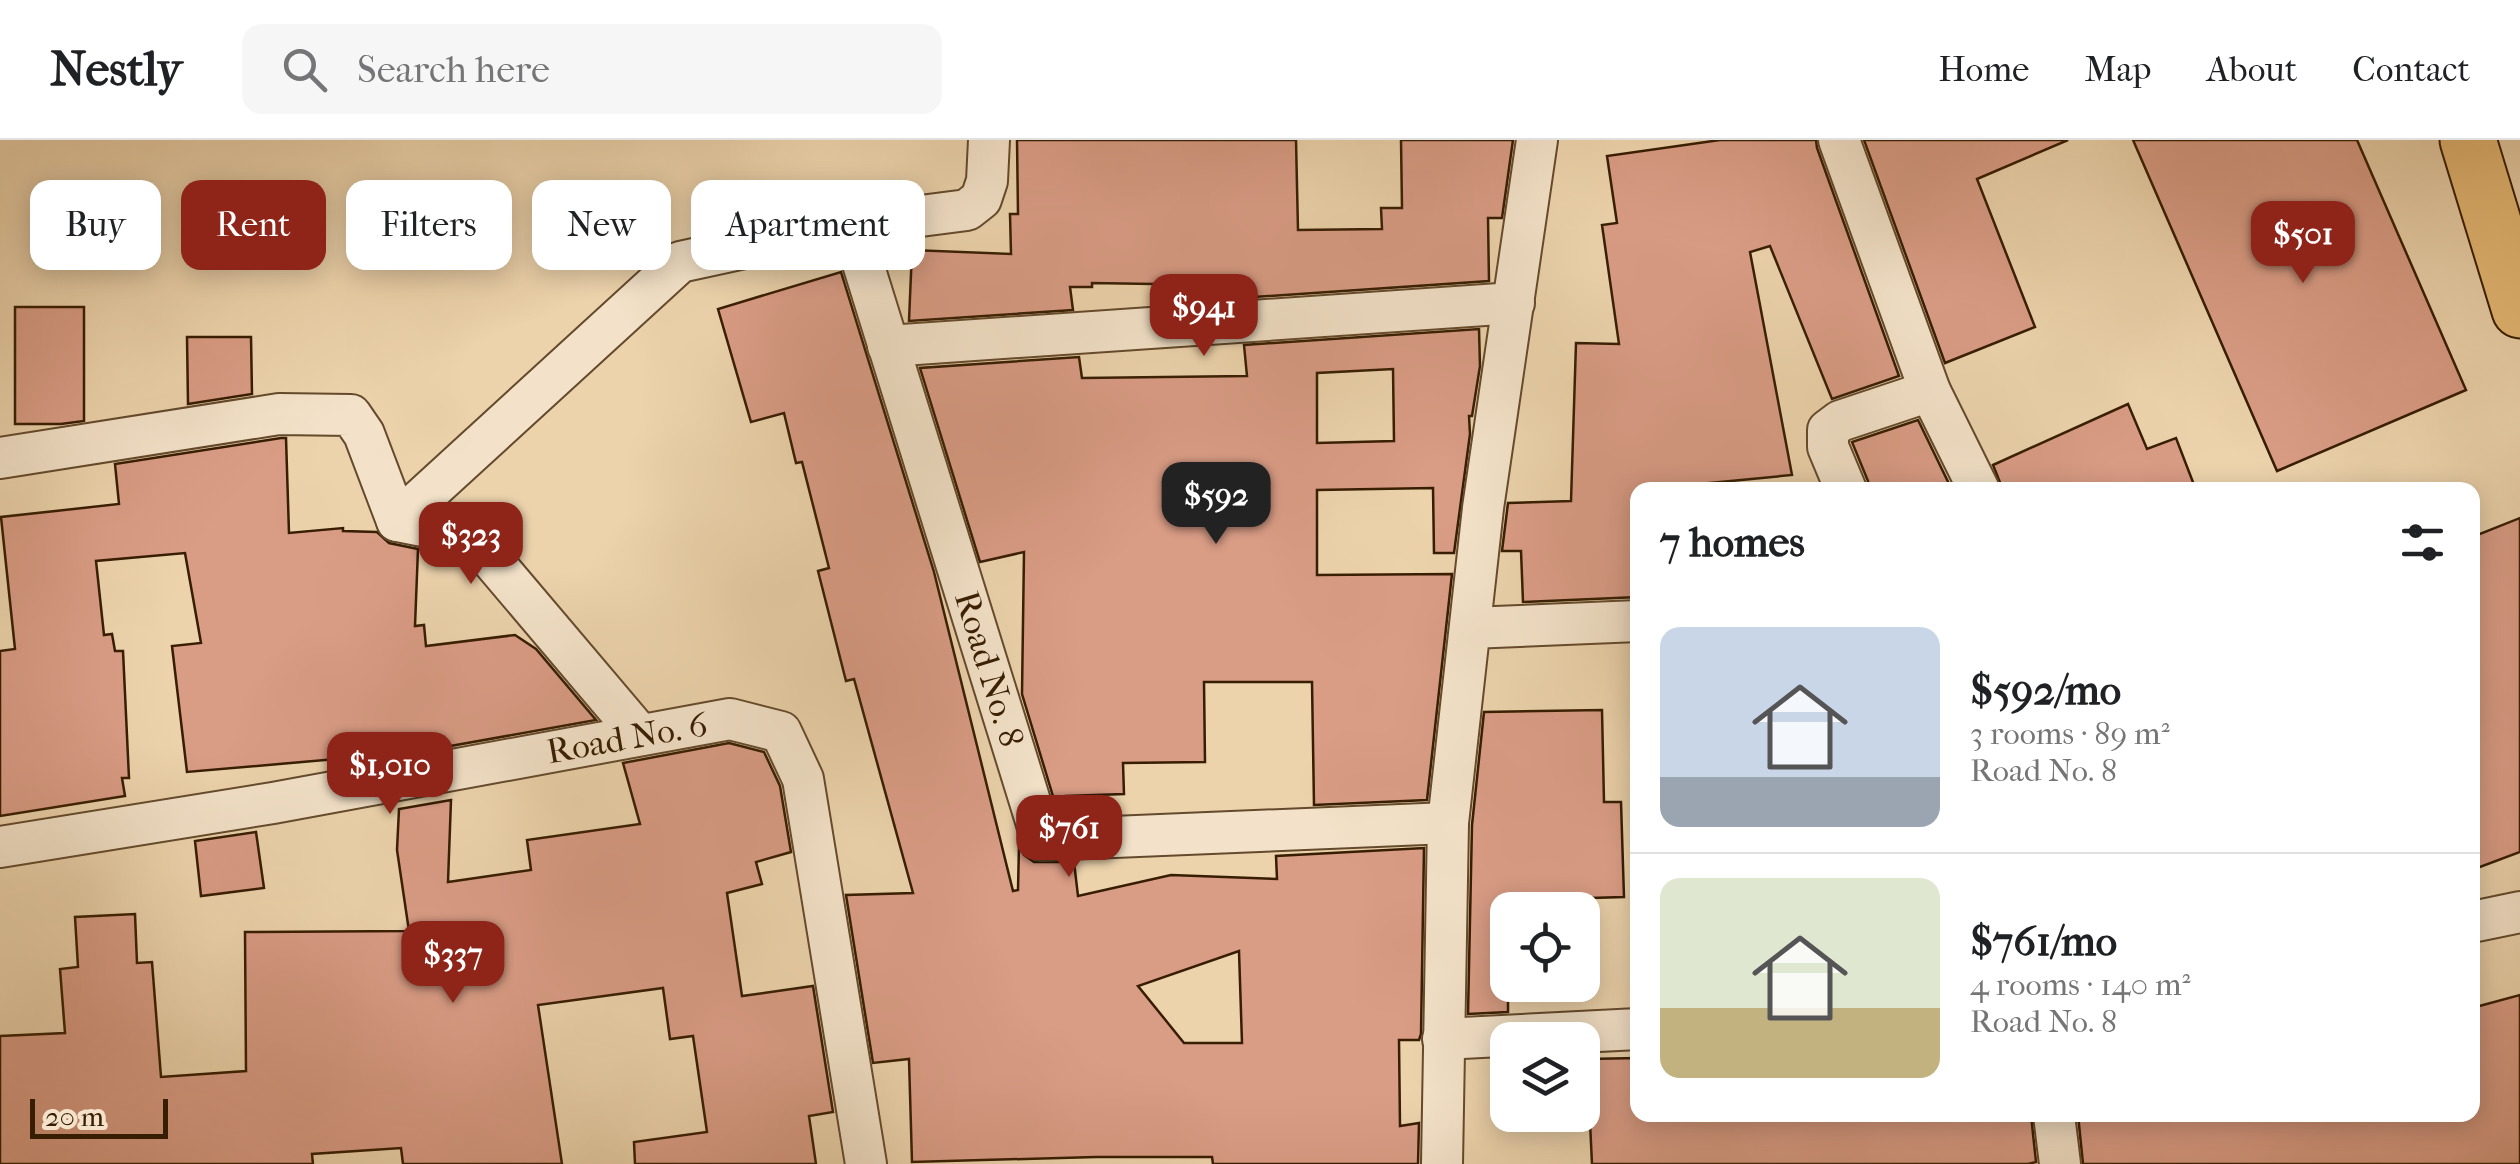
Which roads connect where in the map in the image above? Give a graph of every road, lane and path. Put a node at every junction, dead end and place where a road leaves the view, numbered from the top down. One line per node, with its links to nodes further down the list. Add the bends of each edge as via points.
1 (989, 140): 5 (street, via 982,199 967,210)
2 (1537, 140): 8 (street)
3 (1839, 140): 11 (street)
4 (2468, 140): 9 (main road)
5 (925, 215)
6 (691, 260): 15 (street, via 680,262)
7 (865, 270): 10 (street, Road No. 8)
8 (1514, 302): 10 (street); 17 (street)
9 (2520, 310)
10 (888, 346): 19 (street, Road No. 8, via 1042,840)
11 (1930, 391): 13 (street, via 1840,420 1828,430); 14 (street)
12 (0, 458): 15 (street, via 279,414 350,414)
13 (1843, 482)
14 (1975, 482)
15 (397, 520): 18 (street, via 474,539)
16 (1630, 622): 17 (street)
17 (1470, 628): 19 (street)
18 (640, 736): 20 (street, Road No. 6); 26 (street, Road No. 6, via 730,719 781,732 803,779)
19 (1448, 822): 24 (street)
20 (0, 848)
21 (2520, 912): 22 (street)
22 (2480, 920)
23 (1630, 1030): 24 (street)
24 (1442, 1039): 27 (street)
25 (2055, 1122): 28 (street)
26 (866, 1164)
27 (1442, 1164)
28 (2060, 1164)

